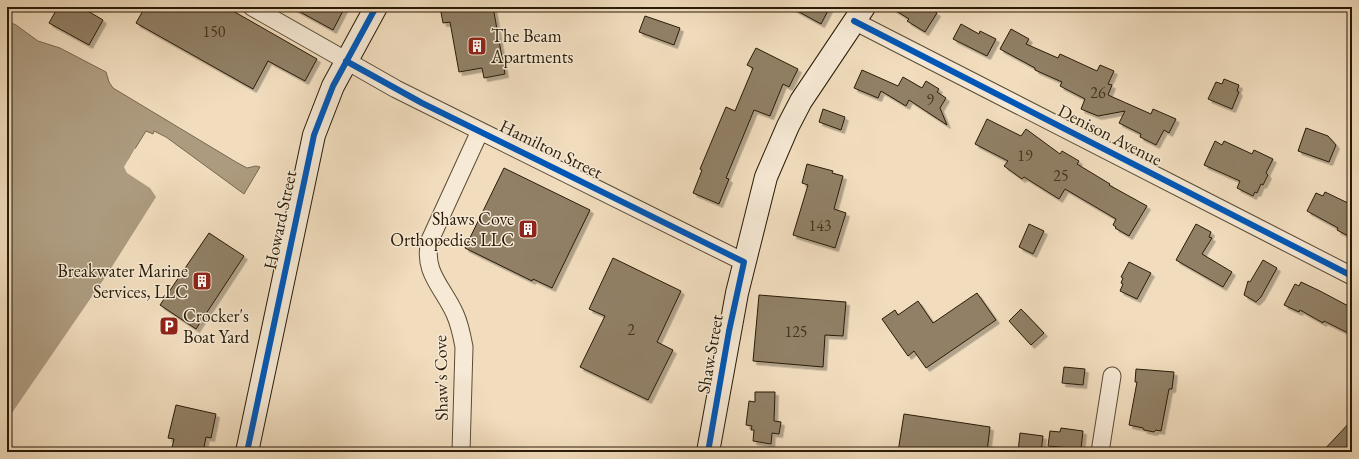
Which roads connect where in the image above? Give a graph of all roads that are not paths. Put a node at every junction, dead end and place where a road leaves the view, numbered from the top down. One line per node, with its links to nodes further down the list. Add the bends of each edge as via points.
1 (252, 7): 4 (street, Hamilton Street)
2 (376, 7): 4 (main road, Howard Street)
3 (859, 14): 6 (main road, Shaw Street, via 801,101 776,151 766,177); 7 (street, Denison Avenue)
4 (346, 61): 5 (street, Hamilton Street); 9 (main road, Howard Street, via 314,135)
5 (480, 131): 6 (street, Hamilton Street); 10 (street, Shaw's Cove, via 428,249 429,267 455,313 464,347)
6 (744, 262): 11 (main road, Shaw Street)
7 (1352, 276)
8 (1112, 376): 12 (street)
9 (247, 452)
10 (461, 452)
11 (708, 452)
12 (1100, 452)

